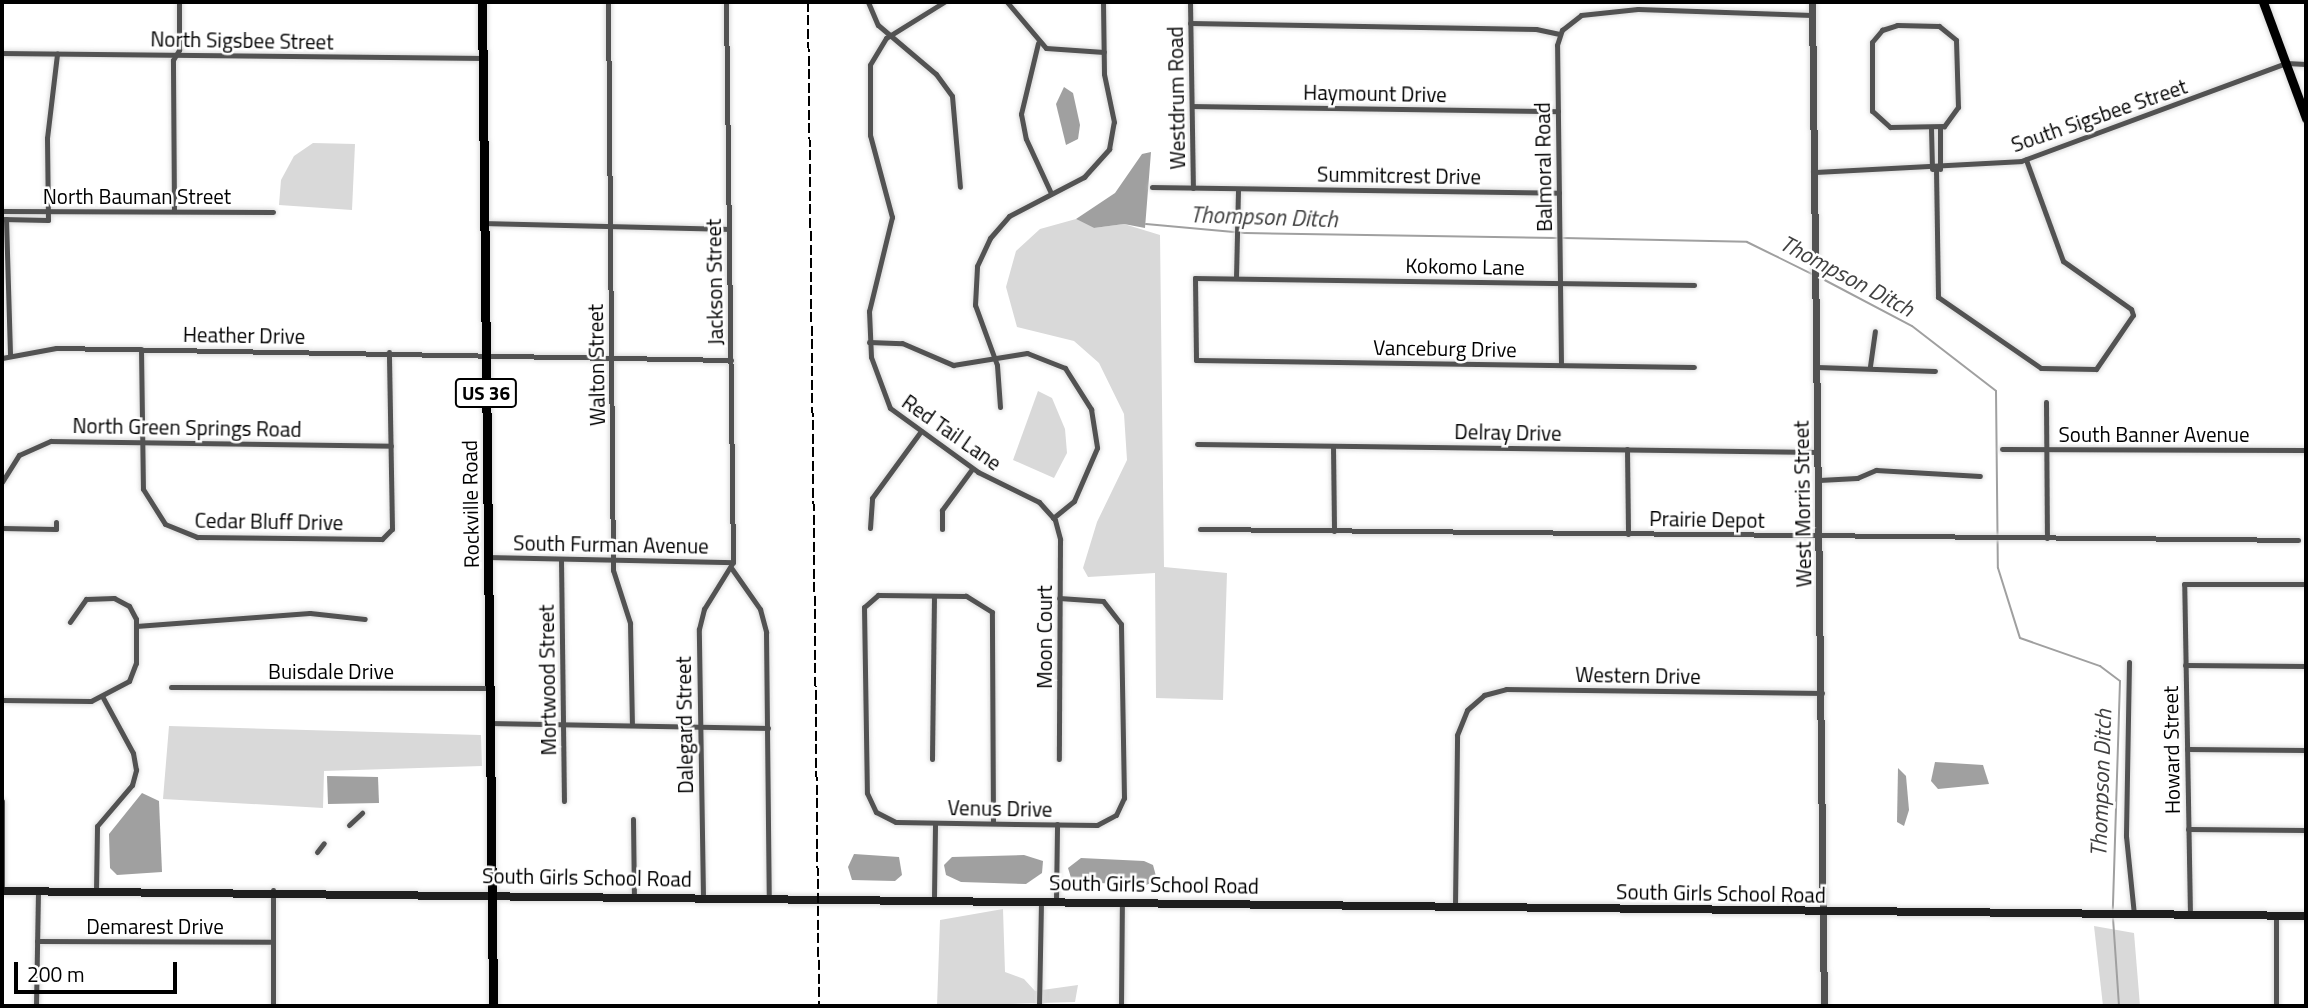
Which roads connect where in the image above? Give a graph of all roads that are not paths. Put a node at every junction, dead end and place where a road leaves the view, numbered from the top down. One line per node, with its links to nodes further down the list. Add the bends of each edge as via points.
1 (179, 2): 24 (street)
2 (482, 2): 25 (main road, Rockville Road / US 36)
3 (608, 2): 48 (street, Walton Street)
4 (726, 2): 49 (street, Jackson Street)
5 (868, 2): 19 (street)
6 (944, 2): 19 (street)
7 (1007, 2): 20 (street)
8 (1103, 2): 21 (street)
9 (1190, 2): 17 (street, Westdrum Road)
10 (1615, 2): 15 (street)
11 (1697, 2): 14 (street)
12 (1812, 2): 16 (street, West Morris Street)
13 (2263, 2): 26 (main road)
14 (1697, 9): 15 (street); 16 (street)
15 (1616, 10): 18 (street, via 1579,15)
16 (1812, 15): 35 (street, West Morris Street)
17 (1190, 23): 18 (street, via 1539,29); 28 (street, Westdrum Road)
18 (1559, 34): 29 (street, Balmoral Road)
19 (889, 36): 36 (street, via 940,78 952,96); 54 (street, Red Tail Lane, via 872,58 870,135 892,217 871,298)
20 (1038, 43): 21 (street, via 1057,51); 40 (street, via 1021,114 1028,146)
21 (1104, 52): 40 (street, via 1114,122 1109,149 1088,175)
22 (2, 54): 23 (street, North Sigsbee Street)
23 (57, 54): 24 (street, North Sigsbee Street); 43 (street, via 47,138)
24 (176, 55): 25 (street, North Sigsbee Street); 44 (street)
25 (483, 58): 47 (main road, Rockville Road / US 36)
26 (2286, 63): 27 (street, South Sigsbee Street); 30 (main road); 33 (street, South Sigsbee Street)
27 (2306, 64)
28 (1192, 106): 29 (street, Haymount Drive); 38 (street, Westdrum Road)
29 (1558, 111): 41 (street, Balmoral Road)
30 (2306, 118)
31 (1931, 128): 32 (street); 32 (street, via 1892,128 1876,119 1871,105 1871,46 1878,33 1897,25 1937,26 1950,32 1959,47 1954,118); 34 (street)
32 (1940, 128): 34 (street)
33 (2026, 160): 34 (street, South Sigsbee Street); 34 (street, via 2063,261 2133,315 2096,369 2041,368 1938,297)
34 (1936, 169): 35 (street, South Sigsbee Street)
35 (1814, 172): 66 (street, West Morris Street)
36 (960, 187)
37 (1152, 187): 38 (street)
38 (1193, 188): 39 (street, Westdrum Road)
39 (1237, 189): 41 (street, Summitcrest Drive); 50 (street)
40 (1051, 193): 60 (street, via 1009,216 981,253 975,305)
41 (1559, 193): 51 (street, Balmoral Road)
42 (2, 211): 43 (street, North Bauman Street)
43 (48, 211): 44 (street, North Bauman Street); 46 (street, North Bauman Street, via 48,220)
44 (174, 211): 45 (street, North Bauman Street)
45 (273, 212)
46 (4, 219): 57 (street)
47 (484, 223): 48 (street); 58 (main road, Rockville Road / US 36)
48 (610, 226): 49 (street); 61 (street, Walton Street)
49 (729, 229): 62 (street, Jackson Street)
50 (1236, 278): 51 (street, Kokomo Lane); 63 (street, Vanceburg Drive, via 1195,278 1196,360)
51 (1560, 283): 52 (street, Kokomo Lane); 63 (street, Balmoral Road)
52 (1694, 285)
53 (1875, 331): 64 (street)
54 (869, 342): 60 (street, via 900,343 957,365); 70 (street, Red Tail Lane, via 883,400)
55 (141, 349): 56 (street, Heather Drive); 57 (street, Heather Drive, via 56,348); 71 (street, Cedar Bluff Drive)
56 (389, 352): 58 (street, Heather Drive); 73 (street)
57 (10, 355): 59 (street, Heather Drive)
58 (486, 355): 61 (street, Heather Drive); 95 (main road, Rockville Road / US 36)
59 (2, 358)
60 (995, 358): 69 (street); 84 (street, via 1027,353 1055,361 1074,377 1091,409 1097,437 1094,464 1071,505)
61 (612, 359): 62 (street, Heather Drive); 97 (street, Walton Street)
62 (731, 360): 98 (street, Jackson Street)
63 (1561, 365): 65 (street, Vanceburg Drive)
64 (1870, 366): 66 (street); 67 (street)
65 (1695, 367)
66 (1817, 367): 79 (street, West Morris Street)
67 (1935, 371)
68 (2046, 402): 77 (street)
69 (1000, 407)
70 (921, 431): 80 (street, Red Tail Lane); 87 (street, via 872,498)
71 (141, 442): 73 (street, North Green Springs Road); 73 (street, Cedar Bluff Drive, via 147,501 159,519 180,533 389,536); 83 (street, North Green Springs Road, via 36,444 14,460)
72 (1197, 444): 74 (street, Delray Drive)
73 (391, 446)
74 (1333, 446): 75 (street, Delray Drive); 90 (street)
75 (1627, 449): 79 (street, Delray Drive); 91 (street)
76 (2002, 449): 77 (street, South Banner Avenue)
77 (2047, 449): 78 (street, South Banner Avenue); 93 (street)
78 (2306, 450)
79 (1818, 452): 82 (street, West Morris Street)
80 (972, 469): 84 (street, Red Tail Lane, via 1036,500); 88 (street, via 942,510)
81 (1980, 477): 82 (street, via 1876,470 1857,478)
82 (1819, 480): 92 (street, West Morris Street)
83 (2, 482)
84 (1053, 517): 101 (street, Moon Court, via 1060,539)
85 (56, 522): 86 (street, via 56,528)
86 (2, 528)
87 (870, 528)
88 (942, 529)
89 (1200, 529): 90 (street, Prairie Depot)
90 (1334, 531): 91 (street, Prairie Depot)
91 (1628, 534): 92 (street, Prairie Depot)
92 (1820, 537): 93 (street, Prairie Depot); 110 (street, West Morris Street)
93 (2047, 538): 94 (street, Prairie Depot)
94 (2298, 540)
95 (489, 557): 96 (street, South Furman Avenue); 109 (main road, Rockville Road / US 36)
96 (561, 559): 97 (street, South Furman Avenue); 114 (street, Mortwood Street)
97 (614, 560): 98 (street, South Furman Avenue); 115 (street, Walton Street, via 630,623)
98 (733, 566): 116 (street, Dalegard Street, via 700,619); 117 (street, via 765,624)
99 (2306, 584): 106 (street, Howard Street, via 2184,584)
100 (934, 596): 120 (street); 126 (street, Venus Drive, via 879,595 868,600 867,793 876,813 893,821); 127 (street, via 970,597 989,608 996,624)
101 (1059, 598): 121 (street, Moon Court); 128 (street, Venus Drive, via 1094,598 1110,606 1121,627 1121,806 1101,824)
102 (365, 619): 104 (street, via 310,613)
103 (70, 622): 104 (street, via 81,602 114,598 131,608)
104 (136, 626): 111 (street, via 134,675)
105 (2129, 662): 148 (street, via 2126,835)
106 (2185, 665): 107 (street); 118 (street, Howard Street)
107 (2306, 666)
108 (171, 687): 109 (street, Buisdale Drive)
109 (490, 688): 113 (main road, Rockville Road / US 36)
110 (1822, 693): 146 (street, Western Drive, via 1506,689 1482,696 1463,716 1457,735); 147 (street, West Morris Street)
111 (102, 696): 112 (street, via 87,701); 137 (street, via 133,753 136,771 132,785 98,824)
112 (2, 700)
113 (491, 723): 114 (street); 138 (main road, Rockville Road / US 36)
114 (563, 724): 115 (street); 123 (street, Mortwood Street)
115 (632, 725): 116 (street)
116 (700, 726): 117 (street); 140 (street, Dalegard Street)
117 (768, 727): 141 (street)
118 (2187, 749): 119 (street); 130 (street, Howard Street)
119 (2306, 750)
120 (932, 758)
121 (1059, 759)
122 (2, 801): 135 (street)
123 (564, 801)
124 (362, 813): 129 (street)
125 (633, 819): 139 (street)
126 (935, 822): 127 (street, Venus Drive); 142 (street)
127 (993, 823): 128 (street, Venus Drive)
128 (1057, 824): 144 (street)
129 (349, 825)
130 (2188, 829): 131 (street); 149 (street, Howard Street)
131 (2306, 830)
132 (324, 843): 133 (street)
133 (317, 852)
134 (273, 890): 137 (main road, South Girls School Road); 138 (main road, South Girls School Road); 153 (street)
135 (2, 891): 136 (main road, South Girls School Road)
136 (38, 891): 137 (main road, South Girls School Road); 152 (street)
137 (96, 891)
138 (492, 892): 139 (main road, South Girls School Road); 156 (main road, Rockville Road / US 36)
139 (634, 897): 140 (main road, South Girls School Road)
140 (703, 897): 141 (main road, South Girls School Road)
141 (769, 897): 142 (main road, South Girls School Road)
142 (934, 897): 143 (main road, South Girls School Road)
143 (1041, 900): 144 (main road, South Girls School Road); 157 (street)
144 (1056, 900): 145 (main road, South Girls School Road)
145 (1122, 901): 146 (main road, South Girls School Road); 158 (street)
146 (1455, 906): 147 (main road, South Girls School Road)
147 (1826, 912): 148 (main road, South Girls School Road); 159 (street, West Morris Street)
148 (2134, 915): 149 (main road, South Girls School Road)
149 (2189, 915): 150 (main road, South Girls School Road)
150 (2276, 916): 151 (main road, South Girls School Road); 160 (street)
151 (2306, 916)
152 (37, 941): 153 (street, Demarest Drive); 154 (street)
153 (273, 942): 155 (street)
154 (36, 1006)
155 (273, 1006)
156 (493, 1006)
157 (1039, 1006)
158 (1121, 1006)
159 (1825, 1006)
160 (2276, 1006)

